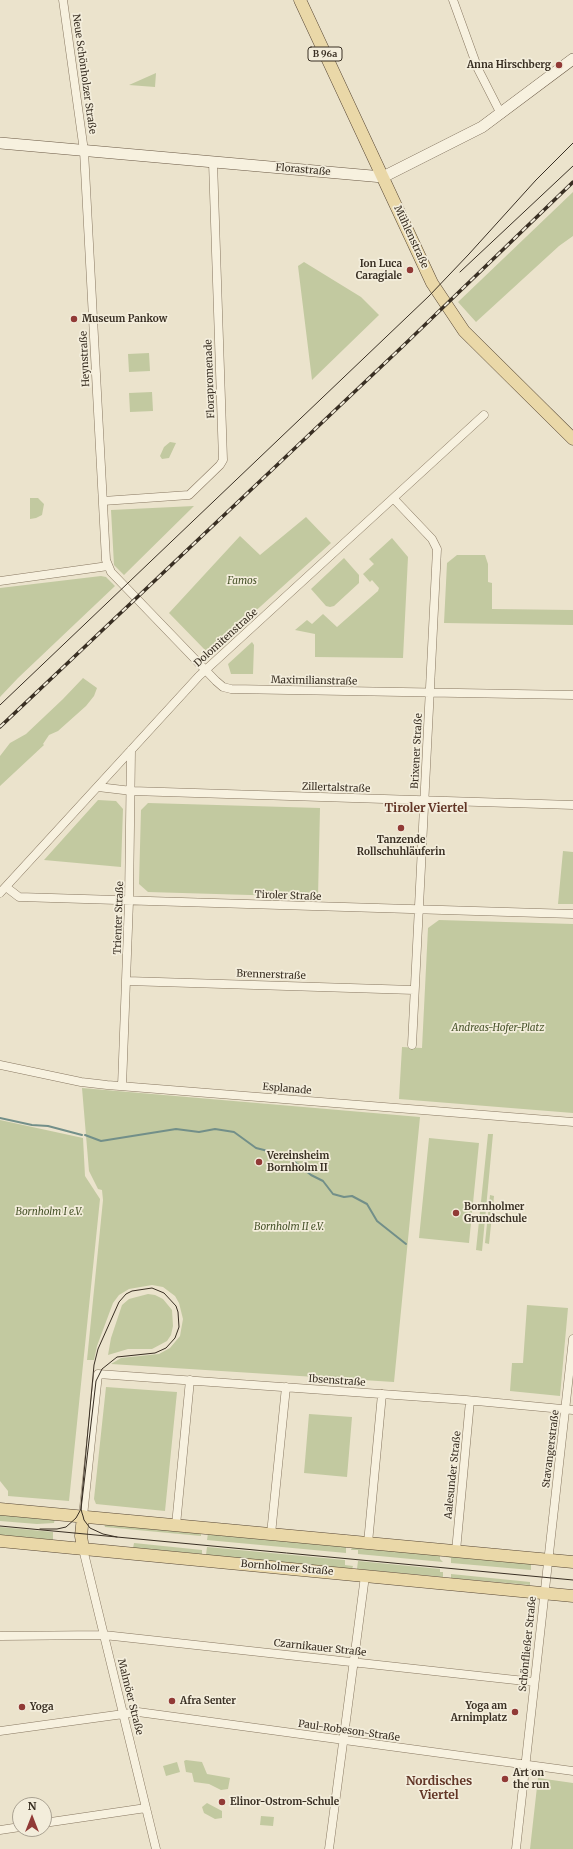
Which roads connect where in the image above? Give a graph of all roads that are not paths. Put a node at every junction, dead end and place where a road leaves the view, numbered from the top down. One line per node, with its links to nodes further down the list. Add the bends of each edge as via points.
1 (63, 0): 7 (street, Neue Schönholzer Straße)
2 (300, 0): 9 (main road, Mühlenstraße / B 96a)
3 (453, 0): 5 (street, via 474,62)
4 (573, 59): 5 (street)
5 (501, 114): 9 (street, via 482,127)
6 (0, 143): 7 (street, Florastraße)
7 (84, 151): 8 (street, Florastraße); 13 (street, Heynstraße)
8 (213, 162): 9 (street, Florastraße); 13 (street, Florapromenade, via 222,462 192,494 186,497)
9 (383, 177): 11 (main road, Mühlenstraße / B 96a, via 432,283 464,331)
10 (484, 415): 12 (street, Dolomitenstraße)
11 (573, 439)
12 (394, 499): 16 (street, Dolomitenstraße); 17 (street, Brixener Straße, via 432,539 437,549)
13 (103, 501): 14 (street, Heynstraße)
14 (108, 566): 15 (street); 16 (street, Maximilianstraße)
15 (0, 580)
16 (205, 670): 17 (street, Maximilianstraße, via 223,687 231,689); 19 (street, Dolomitenstraße)
17 (430, 693): 18 (street, Maximilianstraße); 22 (street, Brixener Straße)
18 (573, 695)
19 (131, 750): 20 (street, Dolomitenstraße); 21 (street, Trienter Straße)
20 (98, 787): 21 (street, Zillertalstraße); 24 (street, Dolomitenstraße)
21 (132, 791): 22 (street, Zillertalstraße); 26 (street, Trienter Straße)
22 (424, 801): 23 (street, Zillertalstraße); 27 (street, Brixener Straße)
23 (573, 805)
24 (6, 887): 25 (street, Dolomitenstraße); 26 (street, Tiroler Straße, via 19,897)
25 (0, 893)
26 (130, 901): 27 (street, Tiroler Straße); 29 (street, Trienter Straße)
27 (419, 910): 28 (street, Tiroler Straße); 30 (street, Brixener Straße)
28 (573, 914)
29 (127, 981): 30 (street, Brennerstraße); 33 (street, Trienter Straße)
30 (414, 990): 31 (street, Brixener Straße)
31 (412, 1045)
32 (0, 1065): 33 (street, Esplanade, via 81,1082)
33 (122, 1086): 34 (street, Esplanade)
34 (573, 1122)
35 (573, 1340): 40 (street, Stavangerstraße)
36 (190, 1380): 37 (street, Ibsenstraße); 42 (street, Ibsenstraße, via 98,1374); 43 (street)
37 (286, 1387): 38 (street, Ibsenstraße); 44 (street)
38 (382, 1394): 39 (street, Ibsenstraße); 46 (street)
39 (470, 1401): 40 (street, Ibsenstraße); 48 (street, Aalesunder Straße)
40 (570, 1410): 49 (street, Stavangerstraße, via 561,1438)
41 (0, 1509): 42 (main road)
42 (83, 1516): 43 (main road); 47 (main road)
43 (176, 1525): 44 (main road)
44 (271, 1534): 46 (main road)
45 (0, 1541): 47 (main road, Bornholmer Straße)
46 (368, 1543): 48 (main road)
47 (83, 1549): 51 (main road, Bornholmer Straße); 54 (street, Malmöer Straße)
48 (456, 1551): 49 (main road)
49 (548, 1560): 50 (main road); 52 (street, Schönfließer Straße)
50 (573, 1562)
51 (365, 1576): 52 (main road, Bornholmer Straße); 56 (street)
52 (544, 1593): 53 (main road, Bornholmer Straße); 57 (street, Schönfließer Straße)
53 (573, 1596)
54 (104, 1635): 55 (street, Czarnikauer Straße); 56 (street, Czarnikauer Straße); 58 (street, Malmöer Straße)
55 (0, 1636)
56 (353, 1662): 57 (street, Czarnikauer Straße); 60 (street)
57 (534, 1682): 61 (street, Schönfließer Straße)
58 (123, 1713): 59 (street, Paul-Robeson-Straße); 60 (street, Paul-Robeson-Straße, via 138,1712); 63 (street, Malmöer Straße)
59 (0, 1731)
60 (342, 1740): 61 (street, Paul-Robeson-Straße); 68 (street)
61 (525, 1765): 62 (street, Paul-Robeson-Straße); 69 (street, Schönfließer Straße)
62 (573, 1771)
63 (146, 1808): 64 (street); 67 (street, Malmöer Straße)
64 (52, 1823)
65 (12, 1828): 66 (street)
66 (0, 1830)
67 (156, 1849)
68 (329, 1849)
69 (516, 1849)

